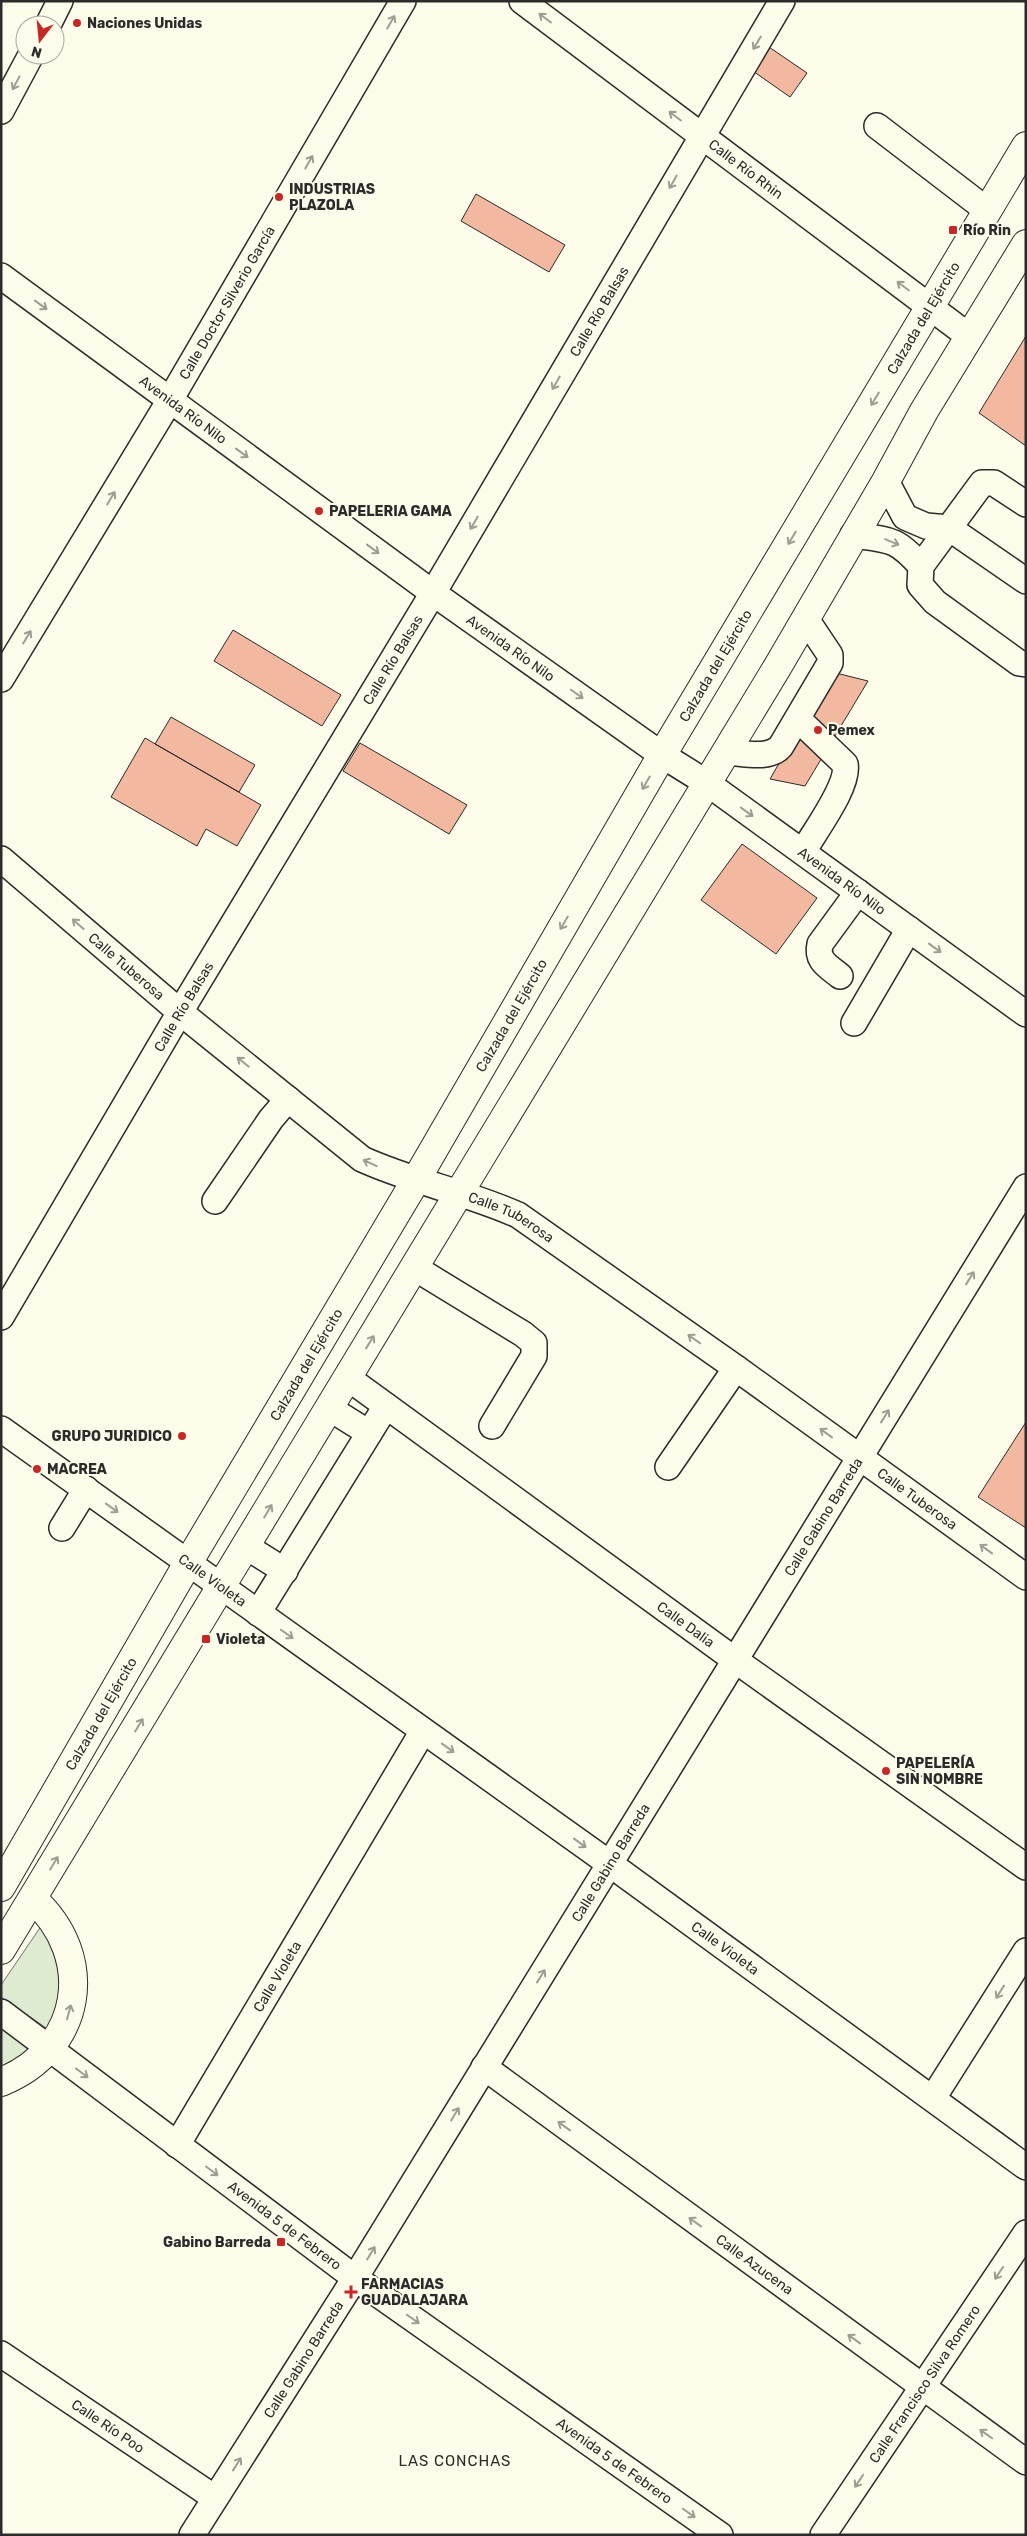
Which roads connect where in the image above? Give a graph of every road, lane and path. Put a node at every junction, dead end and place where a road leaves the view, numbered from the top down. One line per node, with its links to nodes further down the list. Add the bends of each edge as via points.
1 (60, 1): 5 (street)
2 (403, 1): 16 (street, Calle Doctor Silverio García, one-way to 2)
3 (522, 1): 9 (street, Calle Río Rhin, one-way to 3)
4 (782, 1): 9 (street, Calle Río Balsas, one-way to 9)
5 (53, 15)
6 (26, 65): 7 (street, one-way to 7)
7 (1, 111)
8 (877, 126): 11 (street)
9 (701, 135): 14 (street, Calle Río Rhin, one-way to 9); 23 (street, Calle Río Balsas, one-way to 23)
10 (1026, 146): 11 (main road, Calzada del Ejército)
11 (988, 211): 14 (main road, Calzada del Ejército)
12 (1026, 244): 15 (main road)
13 (1, 276): 16 (street, Avenida Río Nilo, one-way to 16)
14 (930, 307): 15 (street, Calle Río Rhin); 29 (main road, Calzada del Ejército, one-way to 29)
15 (970, 337): 17 (main road)
16 (170, 400): 23 (street, Avenida Río Nilo, one-way to 23); 26 (street, Calle Doctor Silverio García, one-way to 16)
17 (886, 481): 19 (street, via 905,517 926,526); 20 (main road)
18 (1026, 504): 19 (street, via 994,483 982,483)
19 (949, 528): 21 (street); 22 (street)
20 (854, 535): 21 (street, one-way to 21, via 888,540 905,548); 24 (main road)
21 (921, 566): 25 (street, via 920,585 935,602 1019,663)
22 (1026, 581)
23 (433, 593): 29 (street, Avenida Río Nilo, one-way to 29); 36 (street, Calle Río Balsas)
24 (806, 620): 27 (street, via 830,655 830,663); 28 (main road)
25 (1026, 664)
26 (1, 679)
27 (798, 719): 28 (street, via 781,746 772,753); 31 (street, via 844,764 847,772)
28 (726, 752): 30 (main road)
29 (662, 754): 30 (street, Avenida Río Nilo); 40 (main road, Calzada del Ejército, one-way to 40)
30 (708, 783): 31 (street, Avenida Río Nilo, one-way to 31); 42 (main road)
31 (803, 852): 33 (street, Avenida Río Nilo)
32 (1, 859): 36 (street, Calle Tuberosa, one-way to 32)
33 (858, 892): 34 (street, Avenida Río Nilo); 35 (street, via 820,944 820,960)
34 (909, 929): 37 (street, Avenida Río Nilo, one-way to 37); 38 (street)
35 (840, 976)
36 (180, 1012): 39 (street, Calle Tuberosa, one-way to 36); 45 (street, Calle Río Balsas)
37 (1026, 1014)
38 (854, 1023)
39 (288, 1099): 40 (street, Calle Tuberosa, one-way to 39, via 362,1159); 43 (street)
40 (416, 1180): 42 (street, Calle Tuberosa); 58 (main road, Calzada del Ejército)
41 (1026, 1187): 53 (street, Calle Gabino Barreda, one-way to 41)
42 (461, 1193): 44 (main road); 46 (street, Calle Tuberosa, one-way to 42, via 518,1215)
43 (215, 1201)
44 (415, 1268): 47 (main road, one-way to 44); 50 (street, via 523,1334 534,1344 534,1356)
45 (1, 1317)
46 (736, 1368): 53 (street, Calle Tuberosa, one-way to 46); 54 (street)
47 (348, 1378): 48 (street, Calle Dalia); 49 (main road)
48 (386, 1406): 52 (street); 63 (street, Calle Dalia)
49 (329, 1408): 52 (street); 57 (main road, one-way to 49)
50 (492, 1426)
51 (1, 1429): 55 (street, Calle Violeta)
52 (369, 1434): 59 (street)
53 (860, 1458): 60 (street, Calle Tuberosa, one-way to 53); 63 (street, Calle Gabino Barreda)
54 (668, 1467)
55 (86, 1489): 56 (street); 58 (street, Calle Violeta, one-way to 58)
56 (62, 1528)
57 (246, 1547): 59 (street); 61 (main road)
58 (188, 1562): 61 (street, Calle Violeta); 67 (main road, Calzada del Ejército)
59 (285, 1570): 62 (street)
60 (1026, 1577)
61 (222, 1587): 62 (street, Calle Violeta); 68 (main road, one-way to 61)
62 (258, 1613): 64 (street, Calle Violeta, one-way to 64)
63 (735, 1660): 65 (street, Calle Gabino Barreda); 66 (street, Calle Dalia)
64 (423, 1731): 65 (street, Calle Violeta, one-way to 65); 76 (street, Calle Violeta)
65 (610, 1864): 73 (street, Calle Gabino Barreda, one-way to 65); 75 (street, Calle Violeta)
66 (1026, 1866)
67 (2, 1884)
68 (32, 1899): 69 (main road); 72 (main road, one-way to 68, via 66,2022 74,1994 73,1967 66,1941 47,1912)
69 (1, 1950)
70 (1026, 1951): 75 (street, one-way to 75)
71 (1, 2012): 72 (street, Avenida 5 de Febrero)
72 (51, 2049): 74 (main road, via 20,2074); 76 (street, Avenida 5 de Febrero, one-way to 76)
73 (484, 2067): 79 (street, Calle Gabino Barreda, one-way to 73); 81 (street, Calle Azucena, one-way to 73)
74 (1, 2082)
75 (932, 2098): 77 (street, Calle Violeta)
76 (178, 2146): 79 (street, Avenida 5 de Febrero, one-way to 79)
77 (1026, 2166)
78 (1026, 2233): 81 (street, Calle Francisco Silva Romero, one-way to 81)
79 (355, 2278): 83 (street, Calle Gabino Barreda, one-way to 79); 85 (street, Avenida 5 de Febrero, one-way to 85)
80 (1, 2354): 83 (street, Calle Río Poo)
81 (922, 2388): 82 (street, Calle Azucena, one-way to 81); 86 (street, Calle Francisco Silva Romero, one-way to 86)
82 (1026, 2462)
83 (215, 2498): 84 (street, Calle Gabino Barreda)
84 (192, 2535)
85 (720, 2535)
86 (822, 2535)

